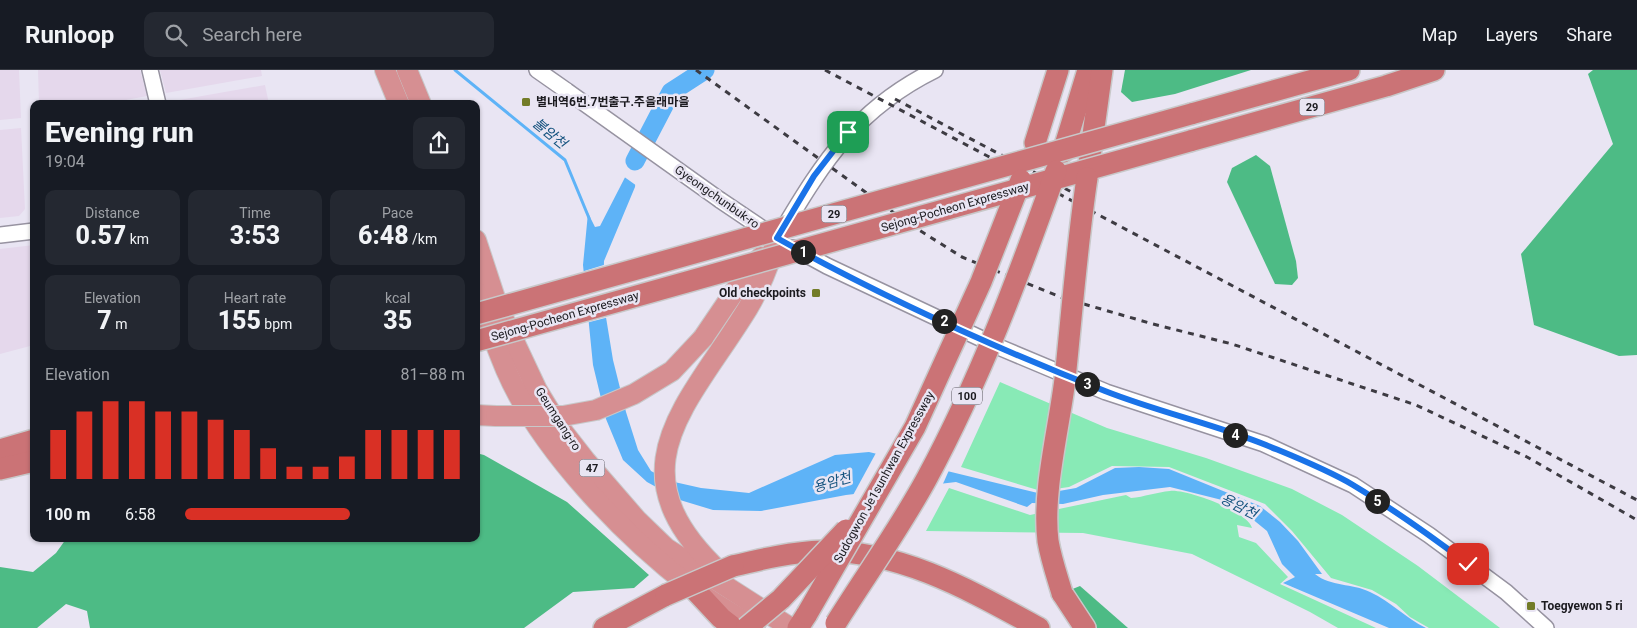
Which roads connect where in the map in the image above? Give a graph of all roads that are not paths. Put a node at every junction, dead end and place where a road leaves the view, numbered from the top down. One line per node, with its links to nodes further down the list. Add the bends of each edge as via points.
1 (150, 70): 12 (street)
2 (407, 70): 11 (highway)
3 (537, 70): 16 (street, Gyeongchunbuk-ro, bridge)
4 (935, 70): 16 (street, via 899,90 848,132 814,176)
5 (1058, 70): 28 (highway, Sudogwon Je1sunhwan Expressway / 100, bridge, via 1036,143 981,282 934,389)
6 (1088, 70): 37 (highway, 100, bridge, via 1063,152 1013,291 963,406 927,479)
7 (1102, 70): 39 (highway, bridge, via 1078,240 1048,520 1048,541 1062,593)
8 (1349, 70): 19 (highway, Sejong-Pocheon Expressway / 29, bridge)
9 (1434, 70): 21 (highway, Sejong-Pocheon Expressway / 29, bridge)
10 (387, 75): 13 (highway)
11 (419, 98)
12 (157, 100)
13 (397, 100)
14 (30, 231): 15 (street)
15 (0, 235)
16 (777, 238): 23 (highway, bridge, via 745,276 703,338 672,371 634,394 596,410 563,416); 30 (highway, via 768,269 756,292 684,404 672,429 664,474 666,491 683,531 701,554); 40 (street, Gyeongchunbuk-ro, via 835,270 1010,351 1106,392 1264,444 1352,485 1437,541 1506,592)
17 (480, 252): 30 (highway, Geumgang-ro / 47, via 498,306 529,373 548,410 580,453 621,503 666,548)
18 (480, 303): 22 (highway, Geumgang-ro / 47)
19 (480, 313)
20 (480, 329): 22 (highway)
21 (480, 339)
22 (506, 371): 29 (highway, Geumgang-ro / 47, via 550,443 586,489 636,540)
23 (480, 415)
24 (30, 441): 25 (highway)
25 (0, 450)
26 (30, 462): 27 (highway)
27 (0, 470)
28 (870, 504): 33 (highway, bridge, via 799,580); 36 (highway, Sudogwon Je1sunhwan Expressway / 100, bridge)
29 (694, 589): 32 (highway); 34 (highway, Geumgang-ro / 47)
30 (756, 605): 35 (highway, Geumgang-ro / 47)
31 (604, 628): 38 (highway, bridge, via 666,594 733,566 814,552 873,556 905,563 976,594)
32 (734, 628)
33 (746, 628)
34 (755, 628)
35 (790, 628)
36 (798, 628)
37 (833, 628)
38 (1040, 628)
39 (1085, 628)
40 (1546, 628)

